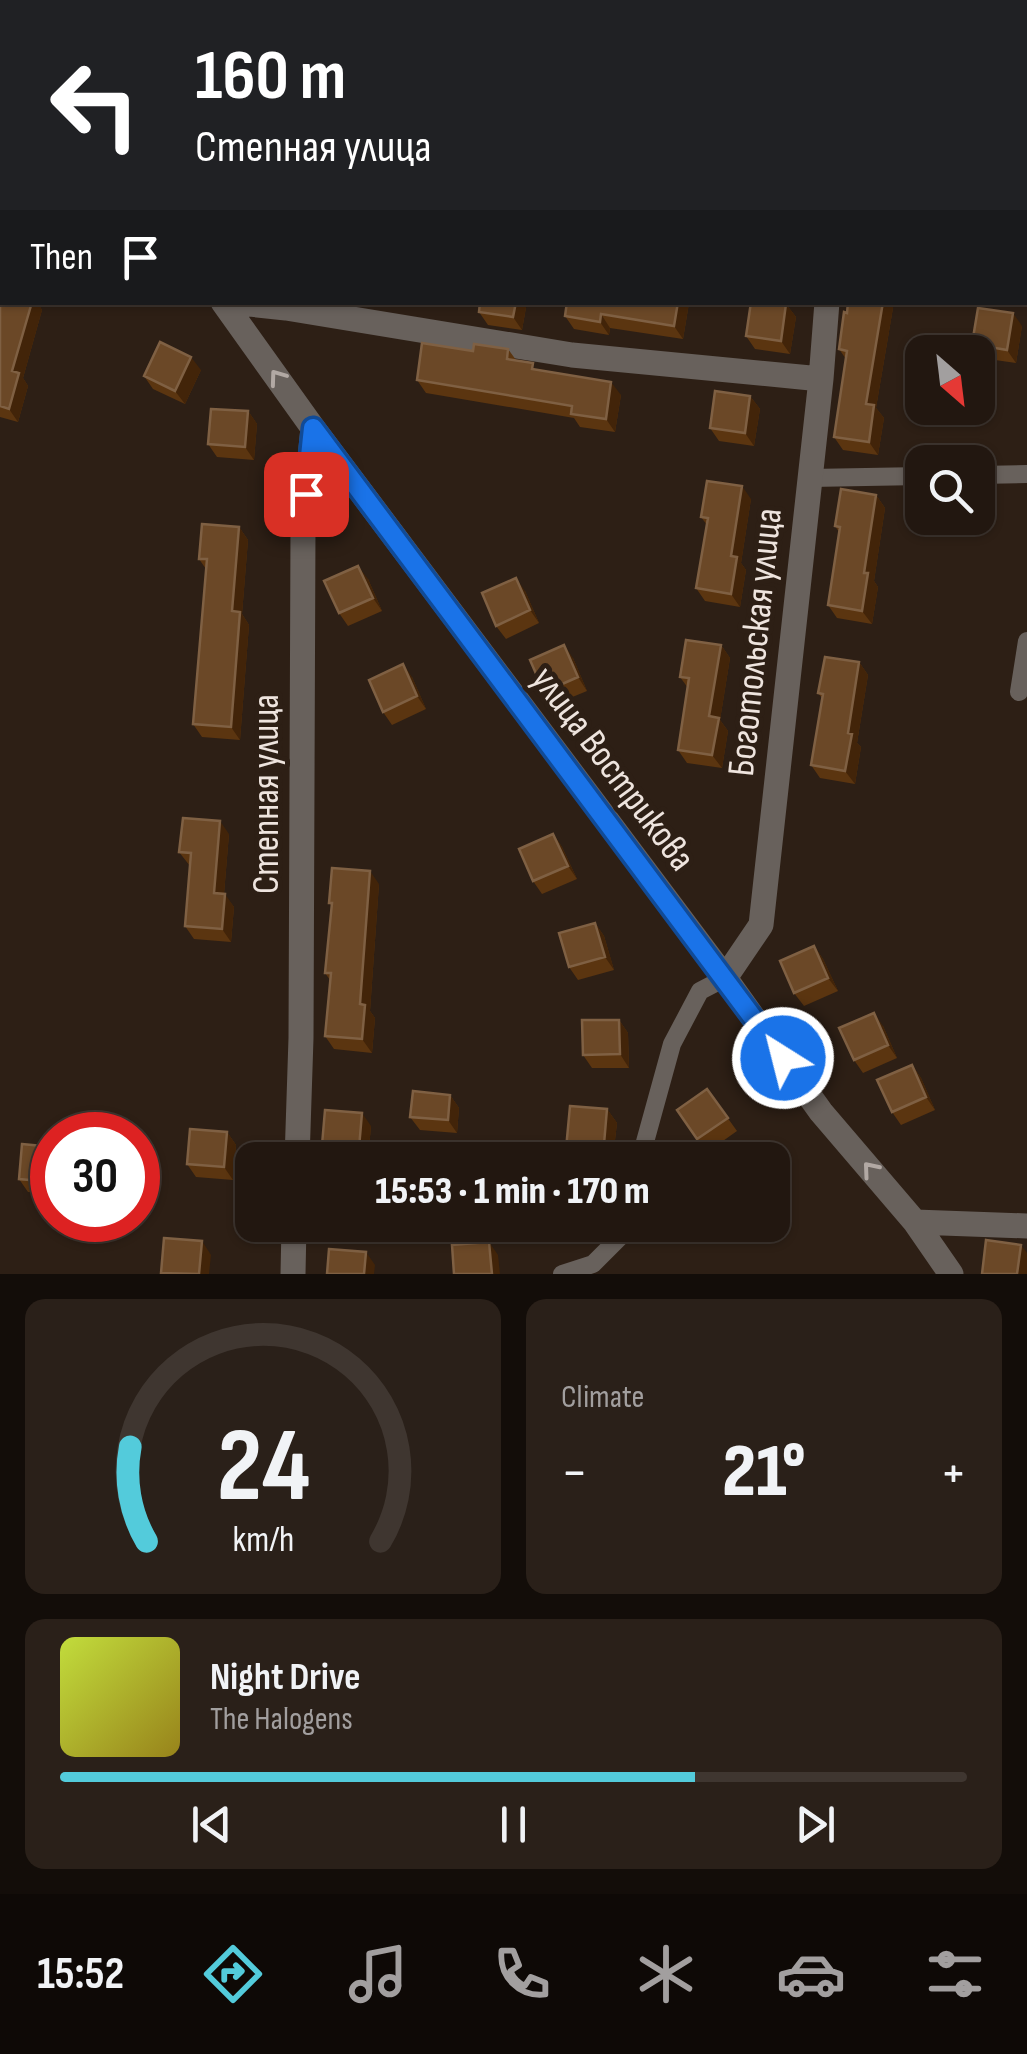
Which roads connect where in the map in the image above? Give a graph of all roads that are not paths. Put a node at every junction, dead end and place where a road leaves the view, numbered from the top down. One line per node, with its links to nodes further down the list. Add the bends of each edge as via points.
1 (228, 305): 5 (street, улица Вострикова, one-way to 1)
2 (256, 305): 4 (street, via 572,355)
3 (826, 305): 4 (street, Боготольская улица)
4 (821, 380): 9 (street, Боготольская улица)
5 (313, 428): 12 (street, улица Вострикова); 13 (street, Степная улица, via 303,528)
6 (1027, 474): 7 (lane)
7 (995, 475)
8 (905, 476): 9 (lane)
9 (810, 478): 12 (street, Боготольская улица, via 761,925)
10 (1027, 641): 11 (lane)
11 (1019, 692)
12 (725, 978): 14 (lane, via 700,991 672,1044); 15 (street, улица Вострикова, one-way to 12, via 822,1112)
13 (298, 1142)
14 (645, 1142)
15 (915, 1222): 16 (street); 21 (street, улица Вострикова)
16 (1027, 1226)
17 (293, 1242): 19 (street)
18 (615, 1242): 20 (lane, via 593,1264)
19 (292, 1274)
20 (562, 1274)
21 (951, 1274)

